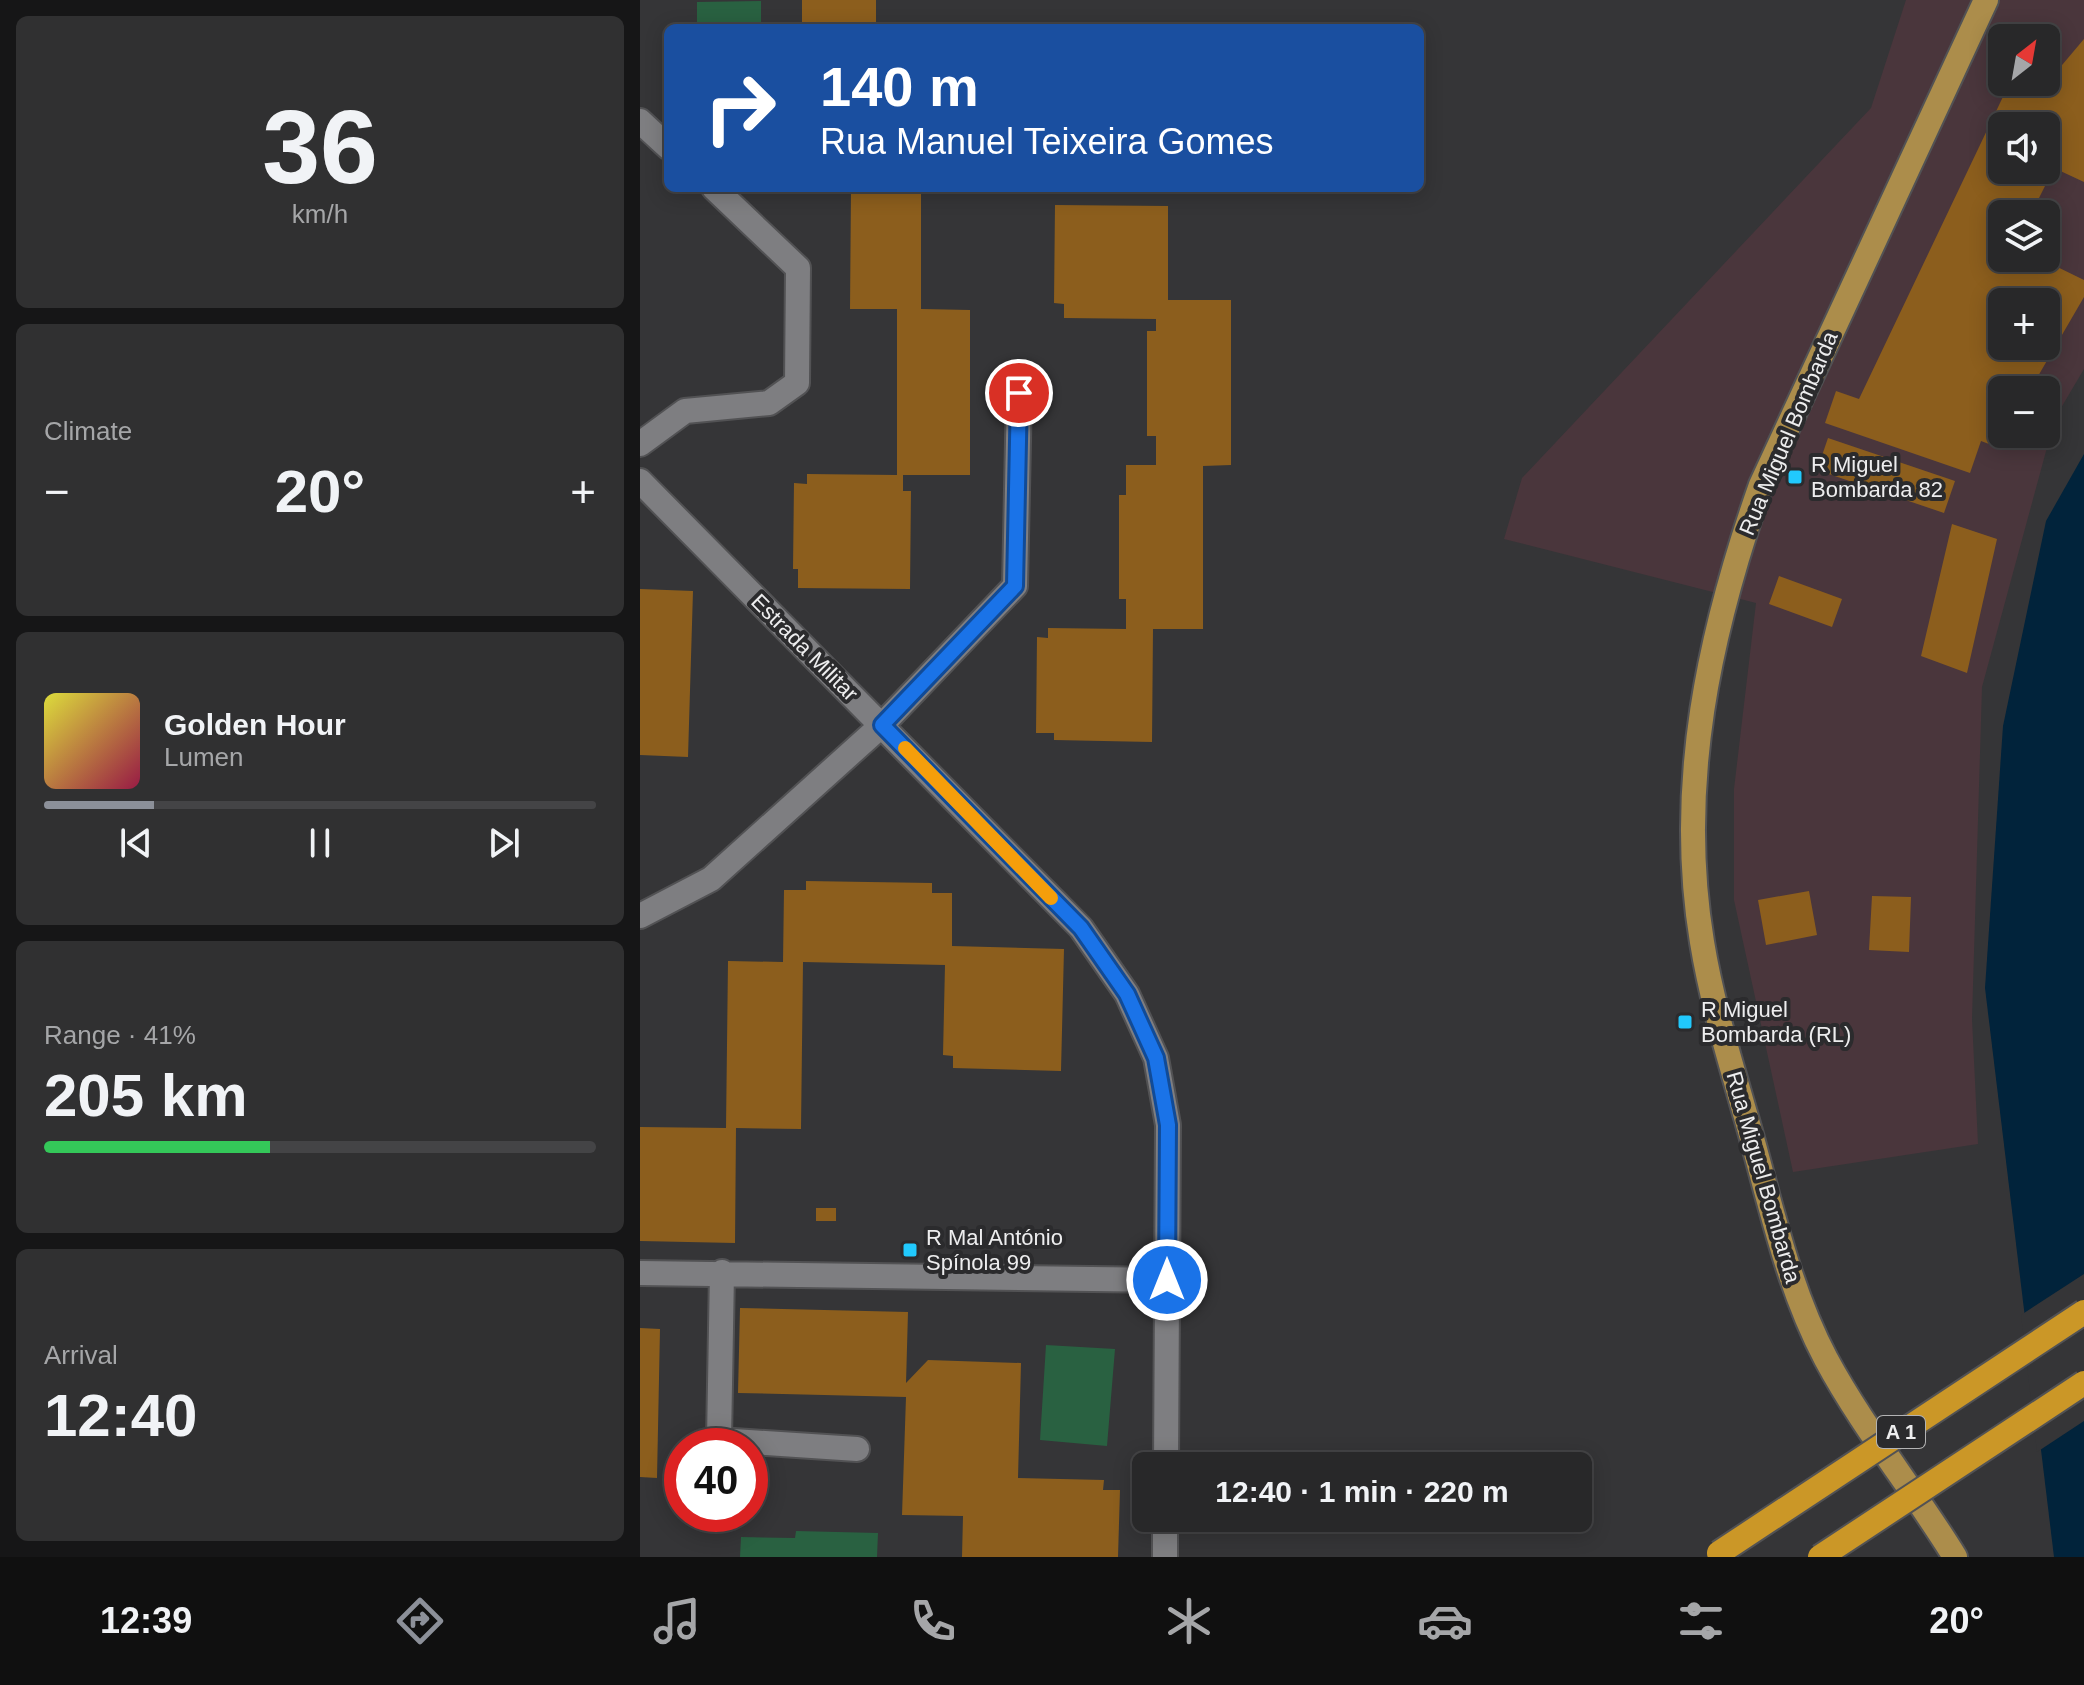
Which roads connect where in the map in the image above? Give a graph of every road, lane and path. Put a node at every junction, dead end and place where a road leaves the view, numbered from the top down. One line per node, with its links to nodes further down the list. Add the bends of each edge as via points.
1 (1986, 0): 21 (main road, Rua Miguel Bombarda, via 1761,485 1714,644 1692,804 1702,942 1798,1296 1827,1360)
2 (640, 121): 3 (street)
3 (664, 143)
4 (718, 192): 6 (street, via 798,268 797,383 769,403 685,411)
5 (1019, 393): 8 (street, via 1015,586)
6 (640, 444)
7 (640, 481): 8 (street, Estrada Militar)
8 (882, 725): 9 (street, via 711,879); 12 (street, Estrada Militar, via 1081,928 1127,994 1156,1058 1168,1125)
9 (640, 916)
10 (722, 1272): 11 (street); 12 (street); 15 (street, via 719,1440)
11 (640, 1273)
12 (1167, 1280): 16 (street, Estrada Militar)
13 (2084, 1312): 18 (highway, A 1, bridge)
14 (2084, 1383): 20 (highway, bridge)
15 (857, 1449)
16 (1166, 1452)
17 (1165, 1532): 19 (street)
18 (1719, 1553)
19 (1165, 1557)
20 (1820, 1557)
21 (1955, 1557)

